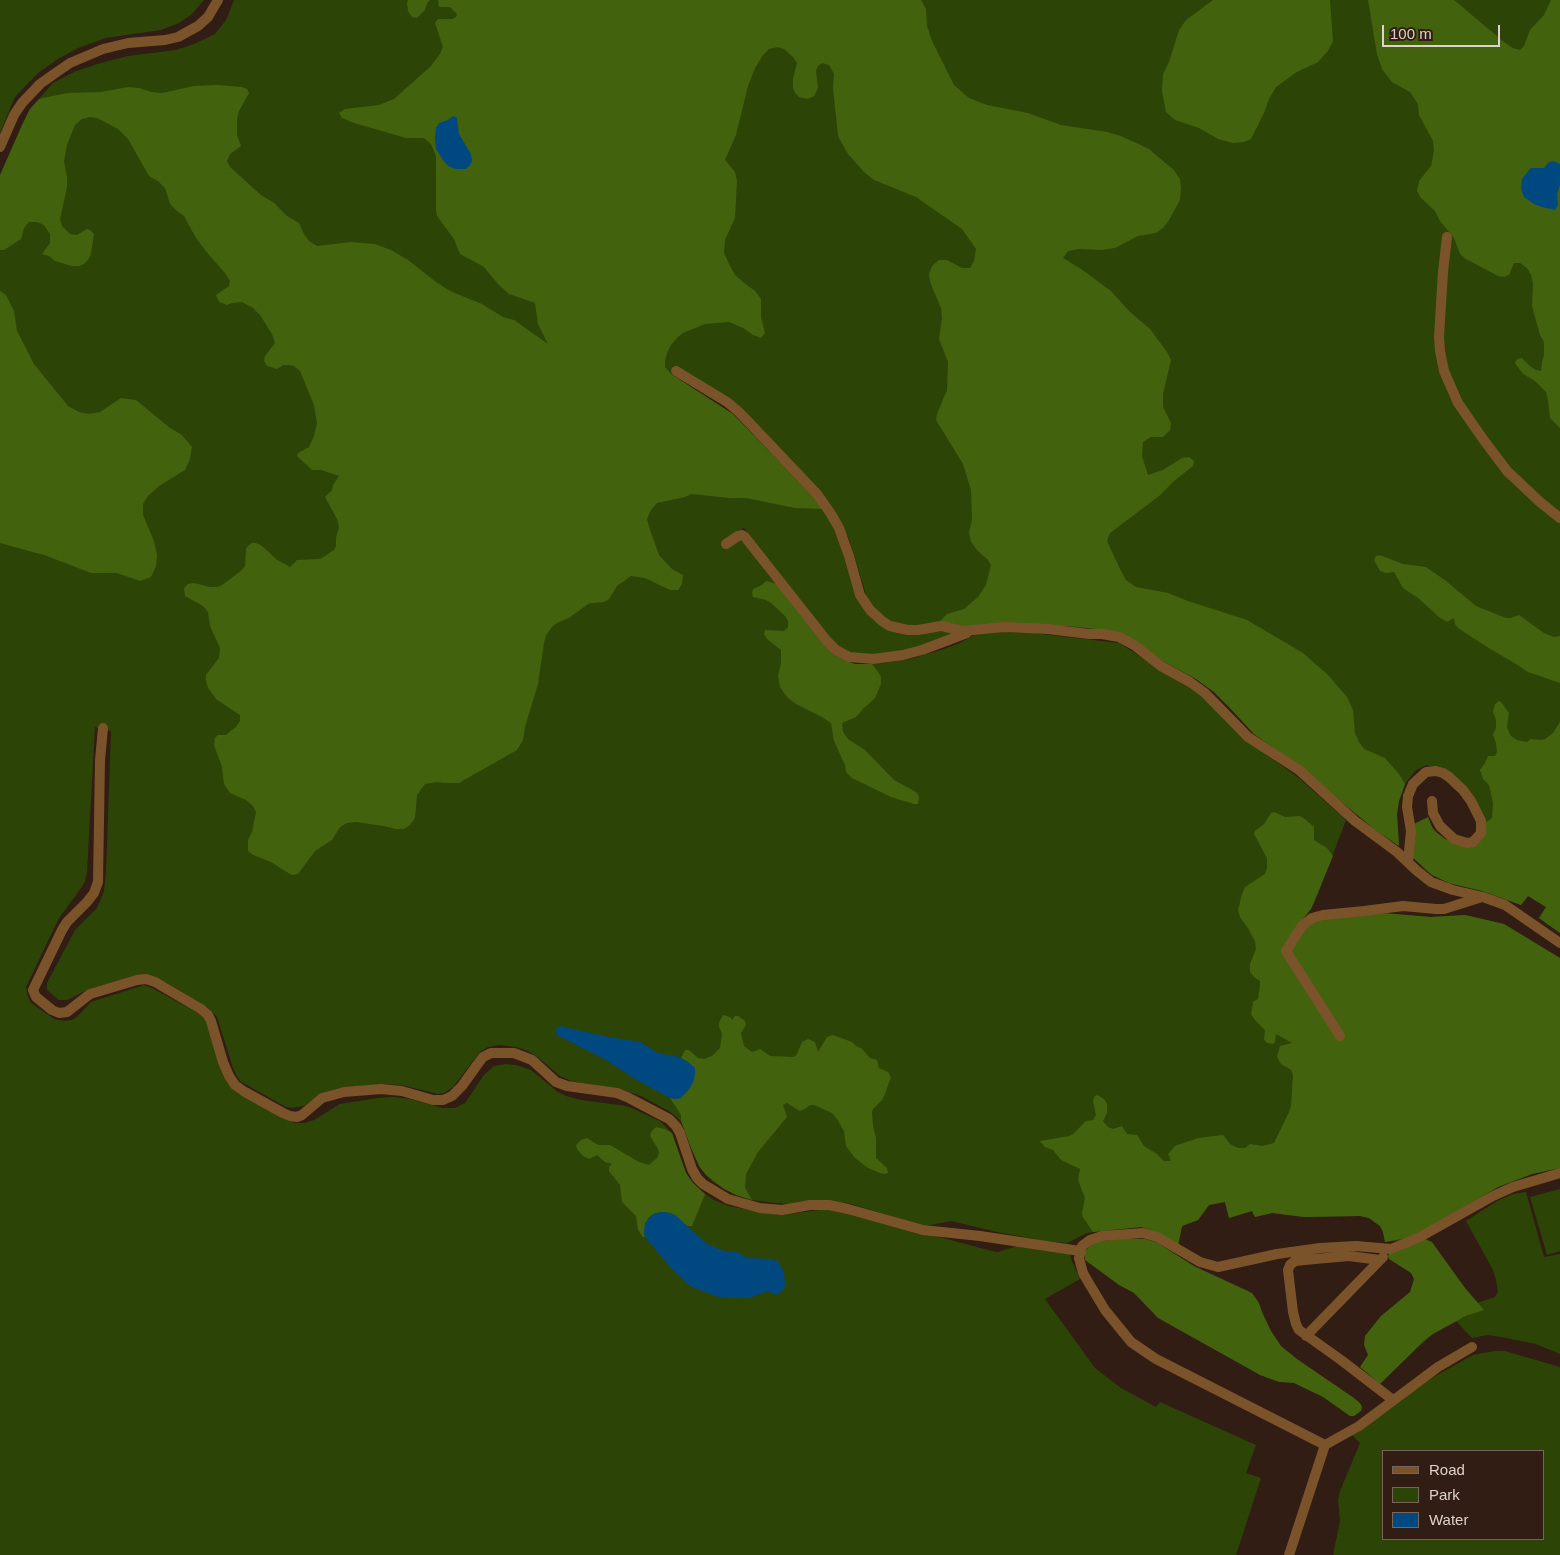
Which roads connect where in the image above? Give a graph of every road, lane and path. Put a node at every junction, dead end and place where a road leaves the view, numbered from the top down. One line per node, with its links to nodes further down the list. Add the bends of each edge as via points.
1 (218, 0): 2 (street, via 208,17 178,37 103,49 70,63 40,84 22,103)
2 (0, 147)
3 (1447, 237): 5 (street, via 1439,338 1444,371 1458,403 1507,471)
4 (676, 371): 7 (street, via 728,402 817,494 839,528 860,595 876,616 890,626 908,630 941,626)
5 (1560, 518)
6 (726, 544): 7 (street, via 738,536 745,537 827,641 849,657 873,659 903,655)
7 (971, 631): 10 (street, via 1004,627 1119,637 1205,693 1248,737 1299,770)
8 (103, 728): 16 (street, via 98,882 94,893 62,930 32,990 52,1010 67,1012 90,994 137,980 155,982 208,1015 228,1076 235,1085 297,1117 322,1098 344,1092 381,1089 444,1100 462,1086 483,1058 491,1053 514,1053 532,1060 562,1084 617,1093 669,1119 680,1133 697,1178 724,1197 771,1210 829,1205 923,1230)
9 (1432, 801): 10 (street, via 1436,820 1454,839 1473,842 1481,833 1481,822 1463,790 1443,773 1426,772 1412,784 1408,796 1411,831)
10 (1408, 862): 11 (street, via 1438,885)
11 (1482, 897): 12 (street, via 1505,905); 13 (street, via 1444,909 1403,906 1322,915 1302,926 1286,951)
12 (1560, 943)
13 (1340, 1036)
14 (1560, 1173): 15 (street, via 1513,1187)
15 (1391, 1249): 16 (street, via 1356,1246 1320,1248 1218,1267 1200,1262 1149,1234 1135,1233 1093,1238); 17 (street)
16 (1080, 1251): 21 (street, via 1080,1264 1086,1280 1131,1342 1156,1359)
17 (1380, 1260): 18 (street); 18 (street, via 1334,1256 1291,1263 1288,1270 1296,1324)
18 (1306, 1336): 20 (street)
19 (1472, 1347): 20 (street, via 1438,1367)
20 (1394, 1400): 21 (street, via 1359,1426)
21 (1325, 1445): 22 (street)
22 (1289, 1555)

